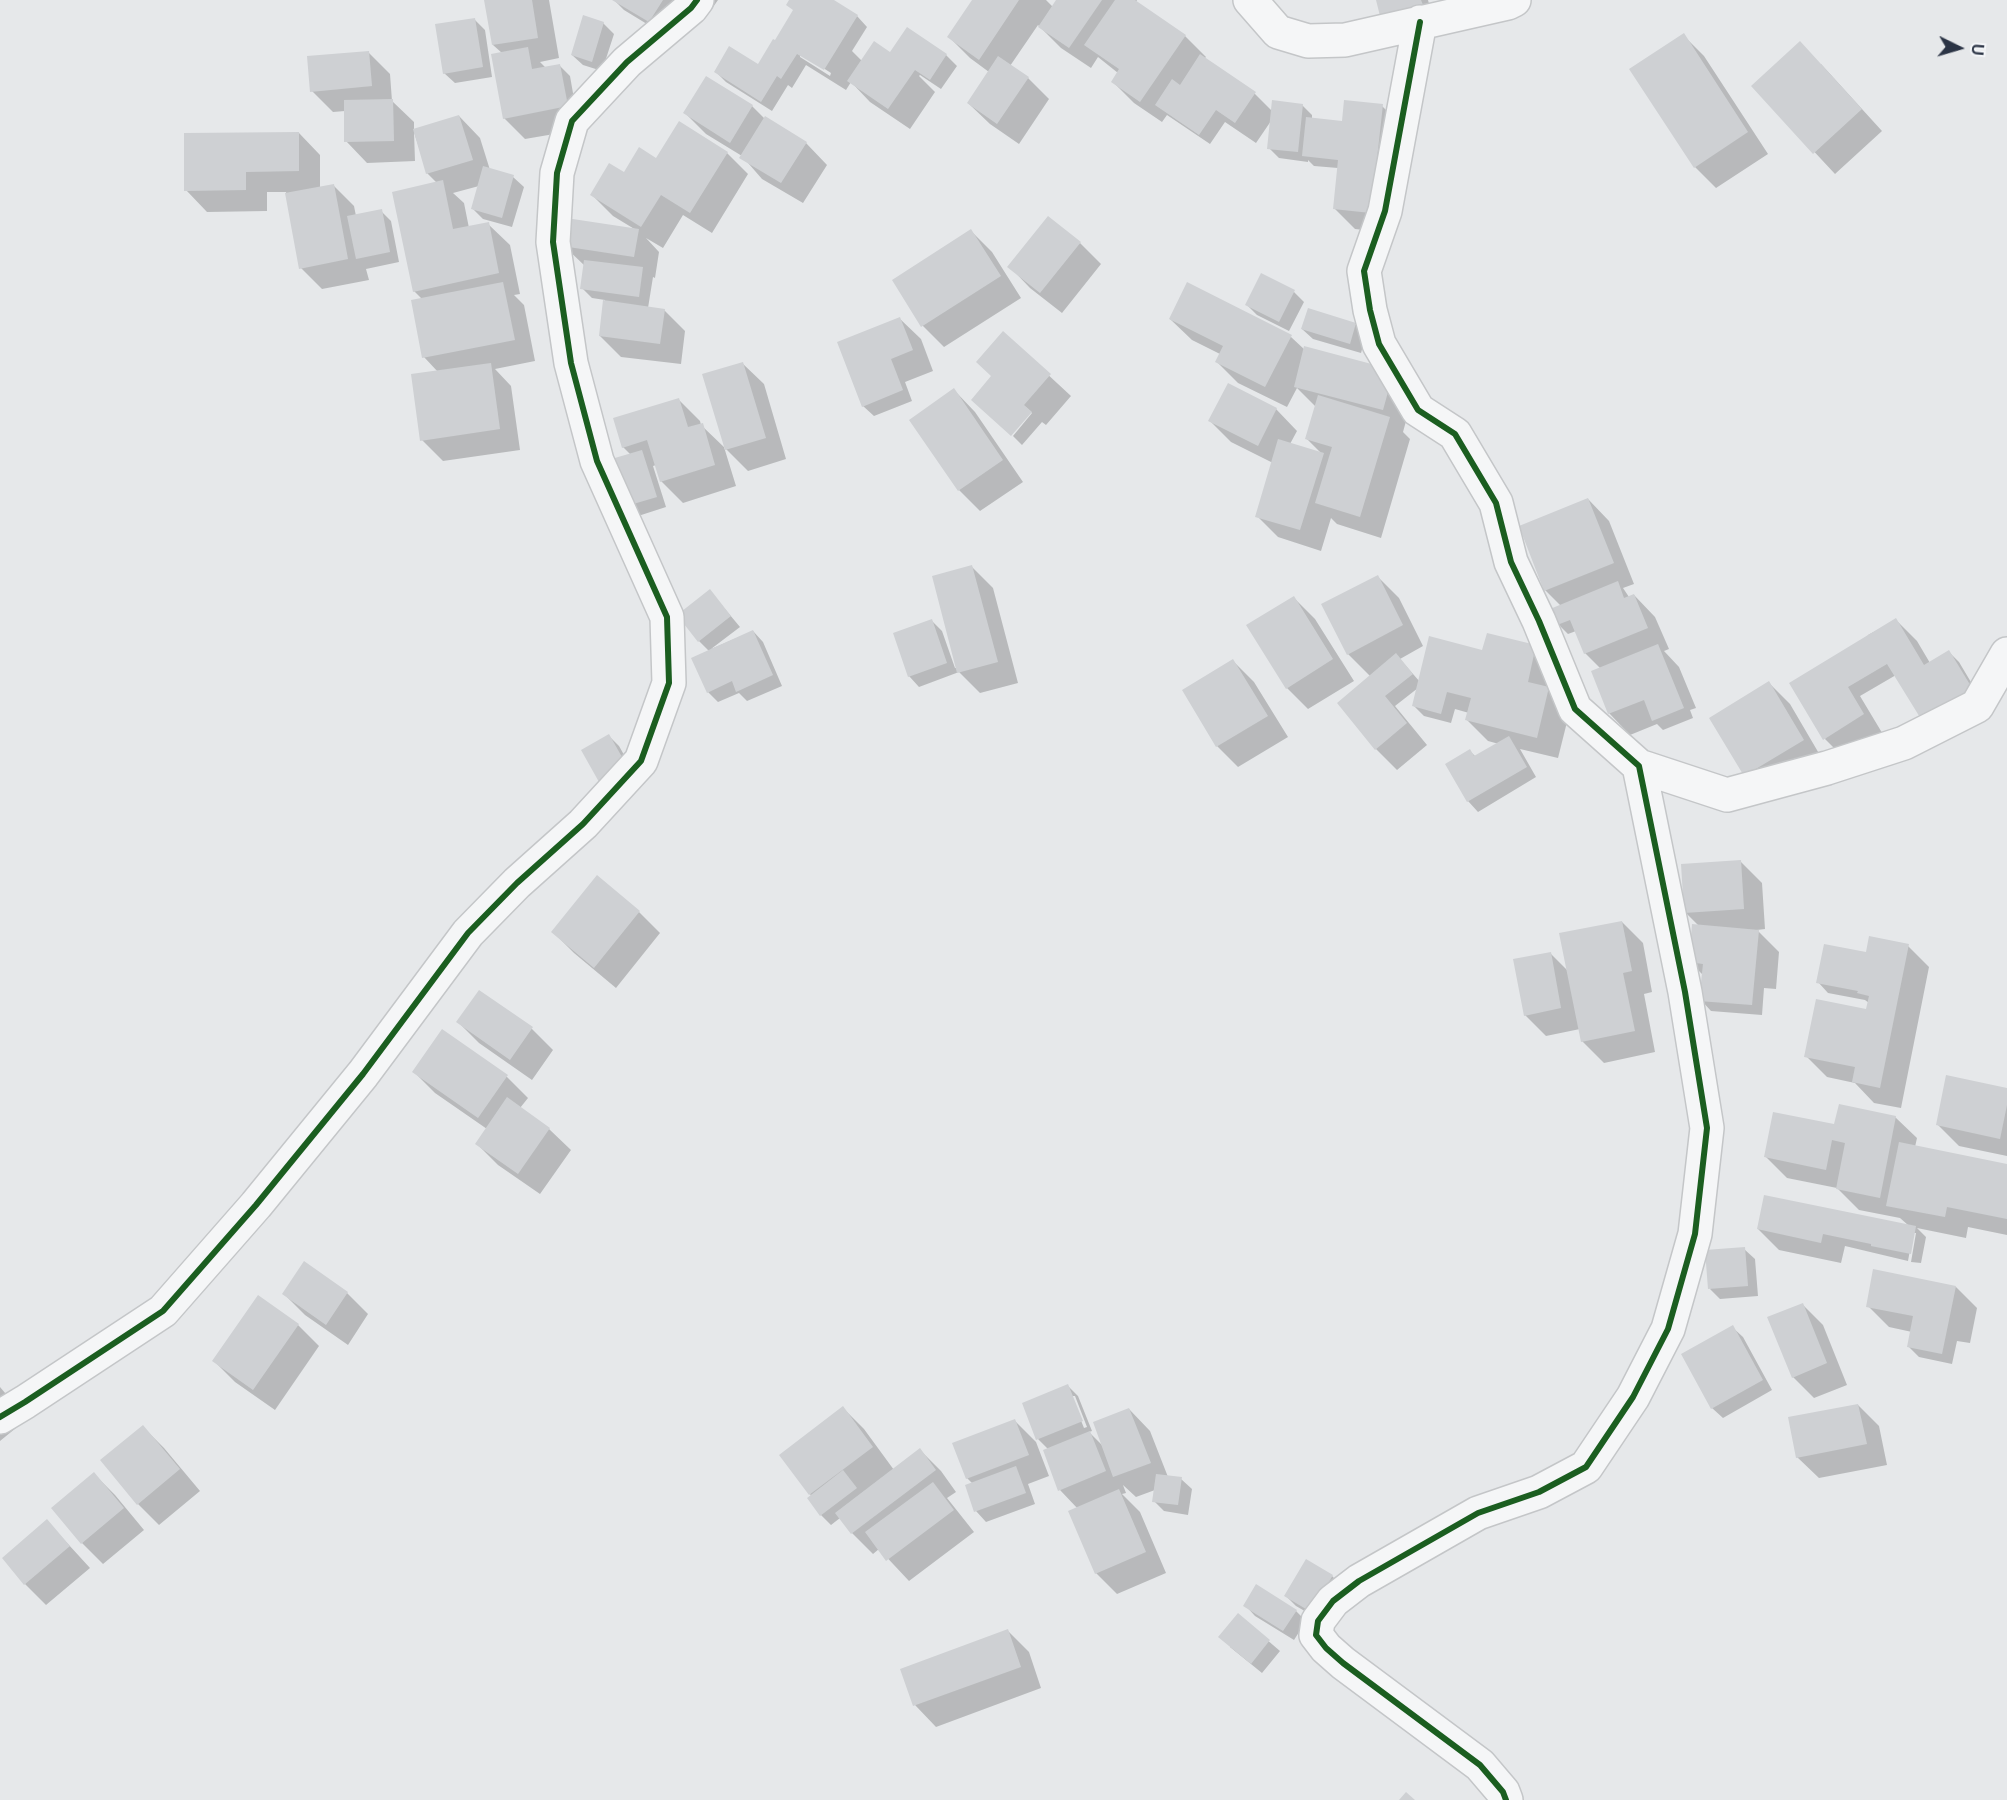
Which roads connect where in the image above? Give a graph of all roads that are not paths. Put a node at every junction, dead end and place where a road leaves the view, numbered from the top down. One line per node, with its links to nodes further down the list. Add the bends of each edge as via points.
1 (697, 0): 7 (street, via 627,62 572,121 557,173 553,242 571,363 597,461 667,617 669,683 641,761 583,824 468,933 363,1074 164,1311)
2 (1250, 0): 4 (street, via 1278,32 1308,40 1345,40)
3 (1514, 0): 4 (street)
4 (1420, 22): 6 (street, via 1385,211 1364,271 1380,344 1418,410 1455,434 1496,503 1510,562 1575,709)
5 (2007, 654): 6 (street, via 1977,706 1904,743 1827,768 1727,795)
6 (1639, 766): 8 (street, via 1707,1128 1695,1234 1668,1329 1633,1396 1586,1467 1539,1492 1478,1513 1359,1581 1333,1601 1318,1621 1316,1635 1343,1663 1480,1765)
7 (0, 1417)
8 (1506, 1800)

